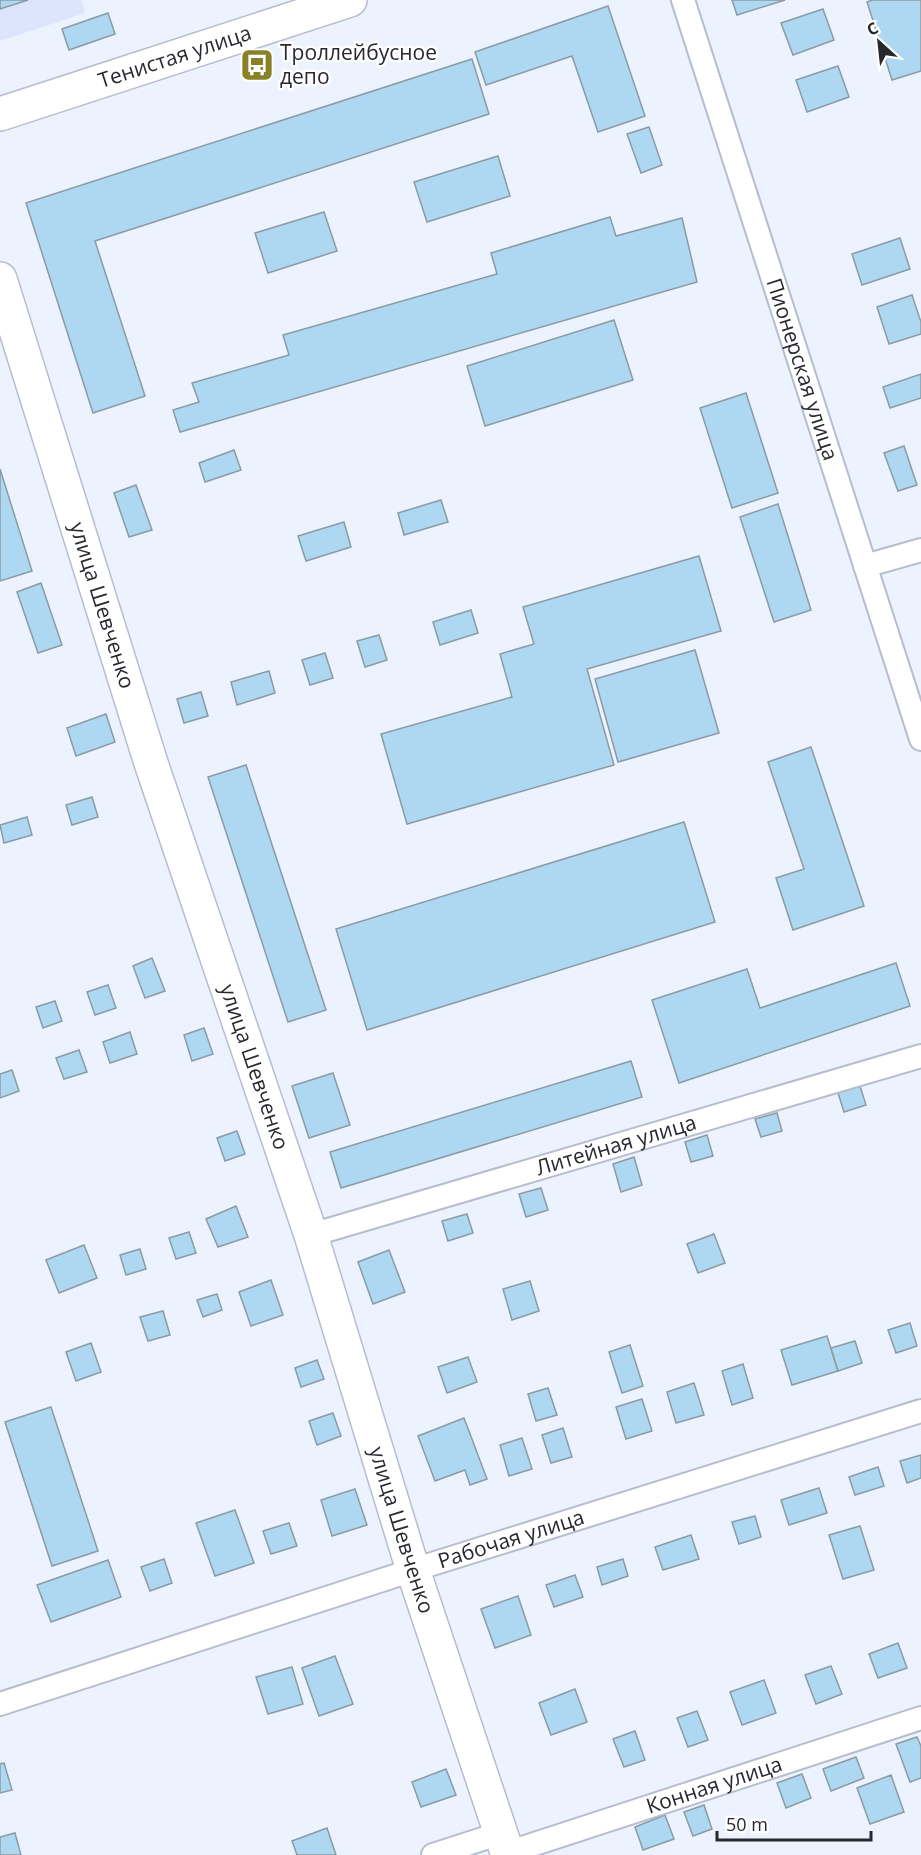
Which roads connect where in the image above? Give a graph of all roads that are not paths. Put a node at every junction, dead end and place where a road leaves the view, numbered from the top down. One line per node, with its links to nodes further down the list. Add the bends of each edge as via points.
1 (350, 0): 3 (street, Тенистая улица)
2 (683, 0): 6 (street, Пионерская улица)
3 (0, 114)
4 (0, 279): 9 (street, улица Шевченко, via 151,763)
5 (921, 550): 6 (street)
6 (865, 566): 7 (street, Пионерская улица)
7 (921, 739)
8 (921, 1056): 9 (street, Литейная улица)
9 (311, 1235): 11 (street, улица Шевченко)
10 (921, 1411): 11 (street, Рабочая улица)
11 (413, 1570): 12 (street, Рабочая улица); 14 (street, улица Шевченко)
12 (0, 1704)
13 (921, 1718): 14 (street, Конная улица)
14 (505, 1847): 15 (street, Конная улица)
15 (433, 1855)

